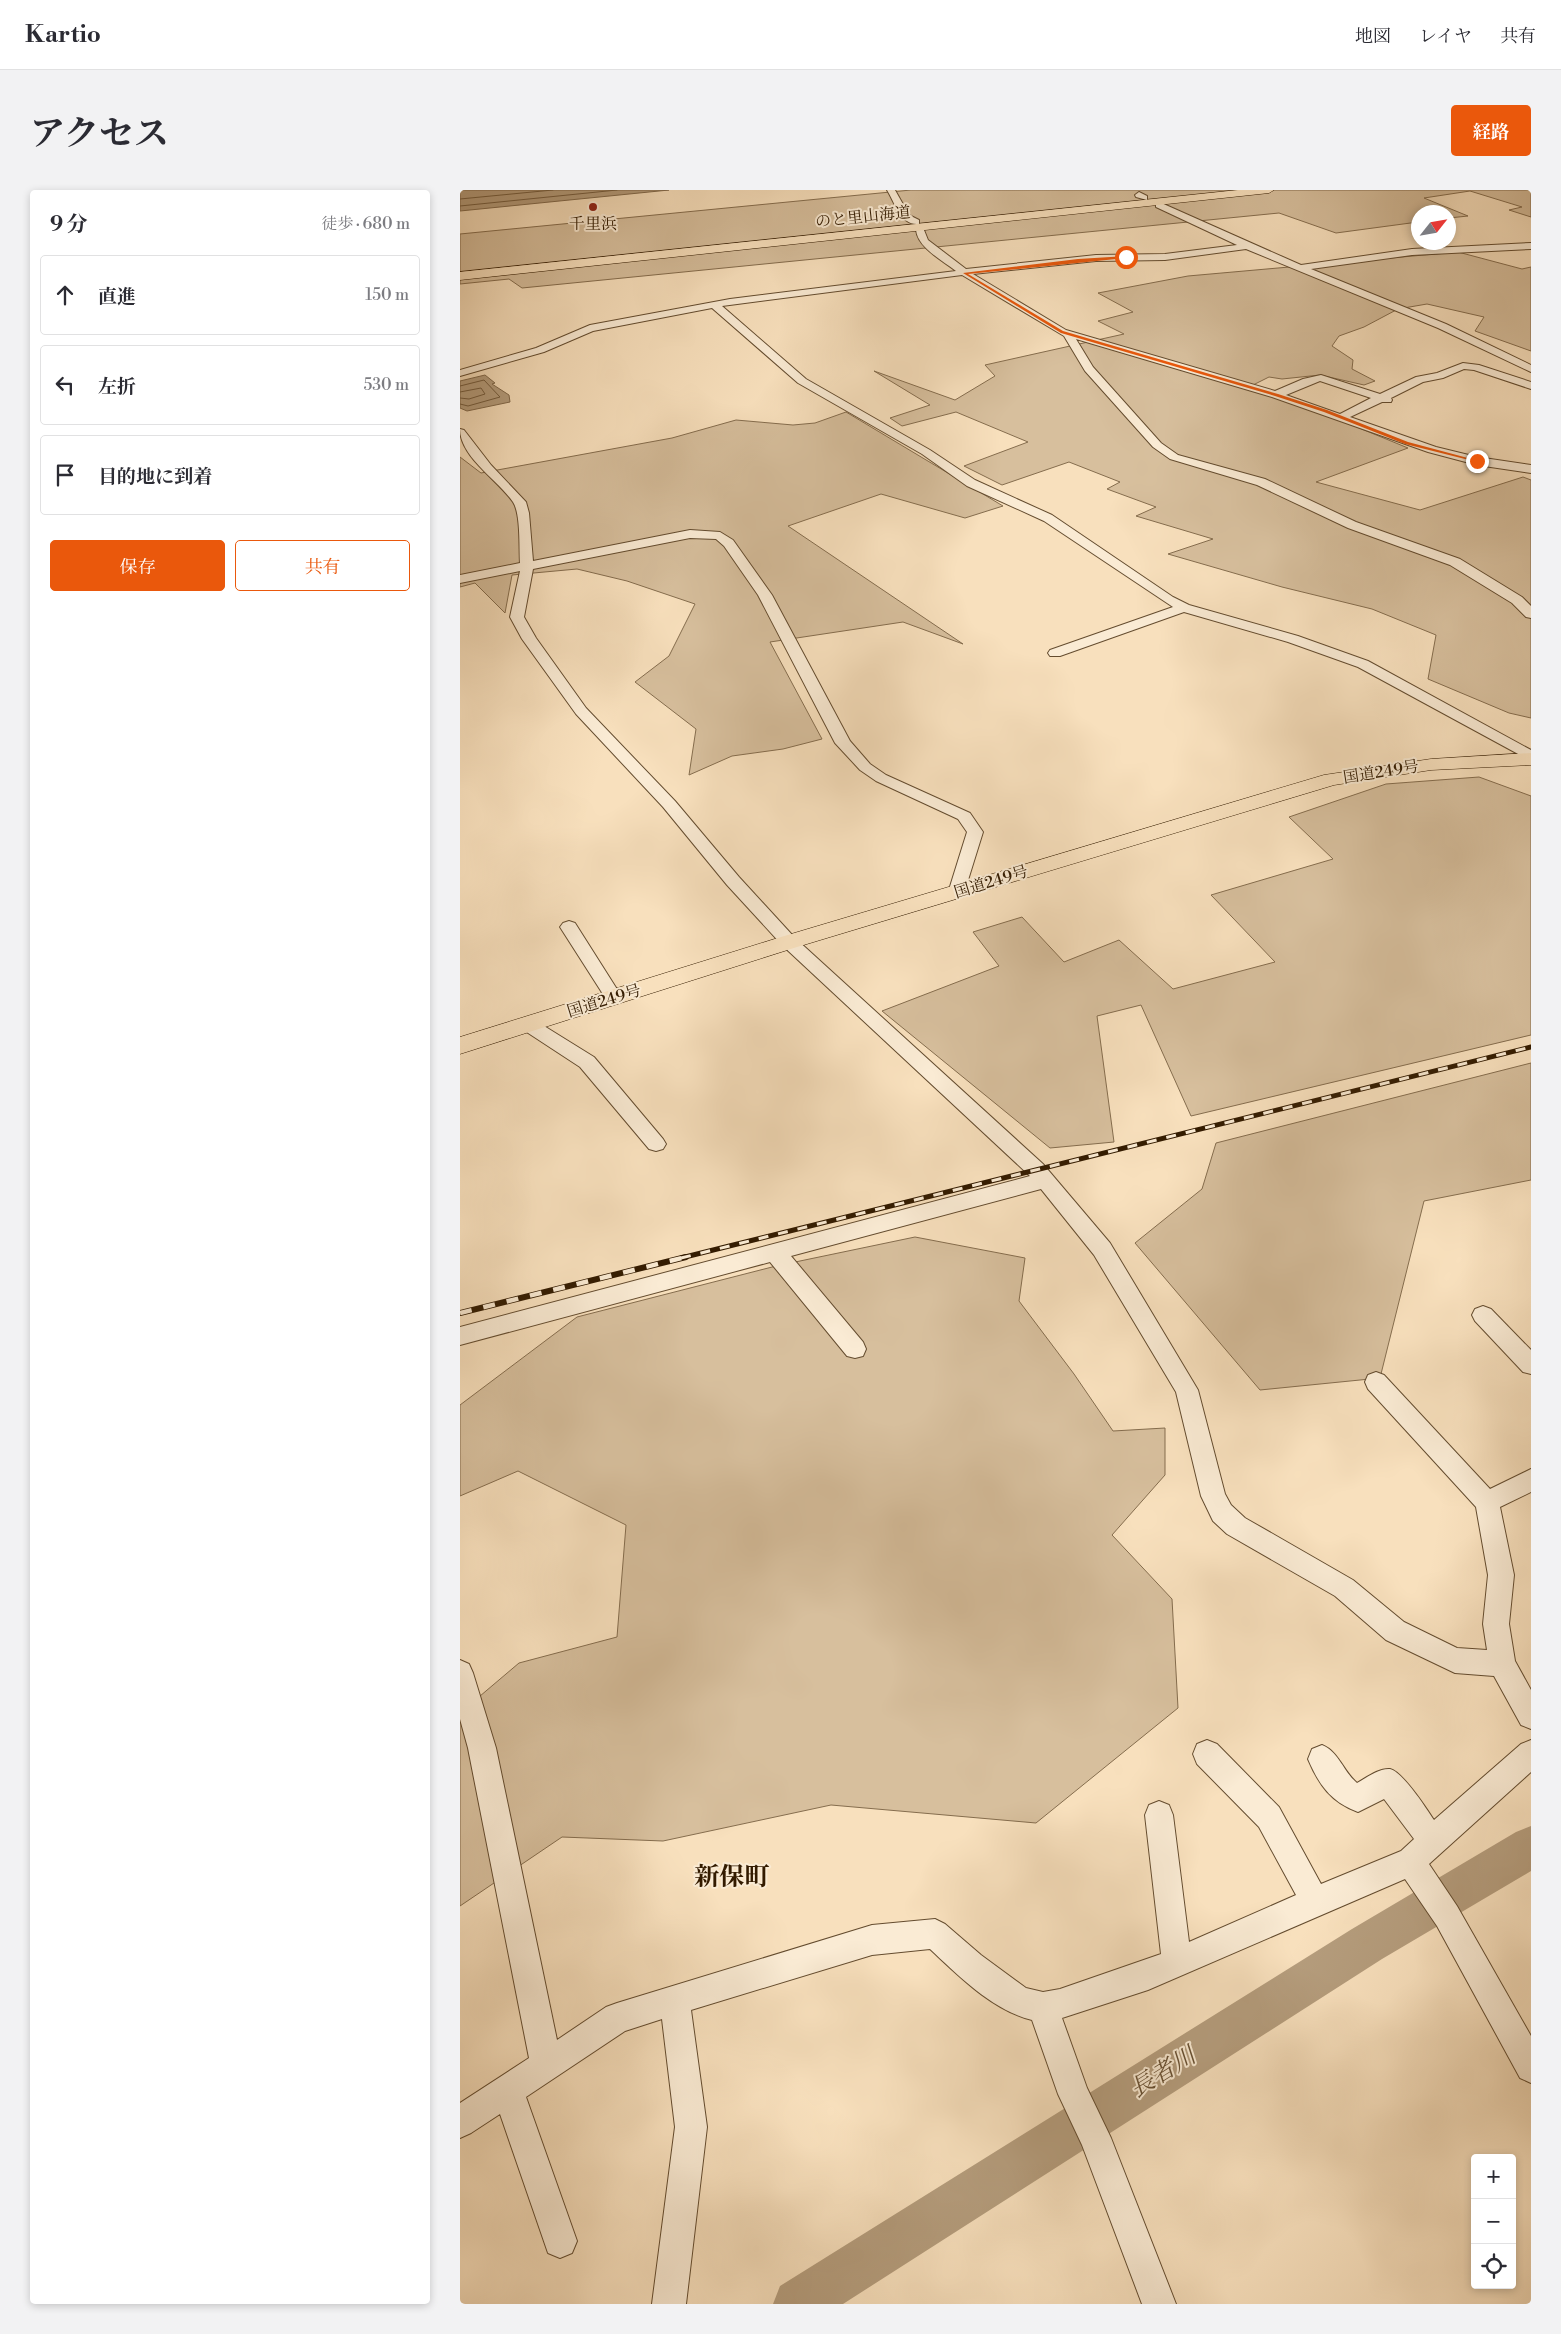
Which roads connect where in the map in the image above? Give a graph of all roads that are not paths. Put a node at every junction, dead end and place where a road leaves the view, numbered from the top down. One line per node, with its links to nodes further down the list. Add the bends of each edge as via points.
1 (890, 190): 8 (street, via 904,216 918,226 921,238)
2 (1238, 190): 9 (highway, のと里山海道)
3 (1270, 190): 9 (highway, のと里山海道)
4 (1159, 204): 5 (street)
5 (1247, 246): 7 (street); 8 (street, via 1165,257 1096,258)
6 (1531, 246): 7 (street, via 1412,252)
7 (1298, 268): 12 (street, via 1442,326)
8 (965, 273): 10 (street); 11 (street)
9 (460, 274)
10 (714, 305): 13 (street, via 590,328 540,350); 23 (street, via 802,381 926,452 971,483 1048,518)
11 (1068, 334): 15 (street); 24 (street, via 1089,369 1157,445 1174,456 1261,482 1352,525 1456,562 1517,600)
12 (1531, 369)
13 (460, 373)
14 (1531, 386): 16 (street, via 1463,366 1439,376 1420,379)
15 (1276, 395): 16 (street, via 1321,378); 18 (street)
16 (1380, 398): 17 (street); 18 (street)
17 (1395, 402)
18 (1342, 417): 20 (street, via 1432,450 1477,461)
19 (460, 432): 21 (street, via 486,467 520,502)
20 (1530, 464)
21 (527, 565): 22 (street); 27 (street, via 690,534 706,533 724,539 765,595 843,743 865,767 881,778 964,816 971,824 975,832); 29 (street, via 517,617 529,638 581,711 669,804 732,881)
22 (460, 579)
23 (1184, 608): 25 (street); 26 (street, via 1293,639 1363,664)
24 (1531, 614)
25 (1055, 653)
26 (1531, 757): 27 (highway, 国道249号, via 1440,763 1331,779)
27 (956, 893): 29 (highway, 国道249号)
28 (569, 927): 30 (street)
29 (789, 942): 30 (highway, 国道249号); 34 (street)
30 (614, 998): 31 (highway, 国道249号)
31 (529, 1024): 32 (highway, 国道249号); 33 (street, via 587,1062)
32 (460, 1046)
33 (656, 1144)
34 (1045, 1180): 35 (street); 43 (street, via 1102,1249 1187,1390 1213,1496 1222,1513 1236,1526 1344,1588 1395,1631 1455,1660)
35 (775, 1252): 37 (street); 38 (street)
36 (1483, 1315): 39 (street)
37 (460, 1336)
38 (855, 1349)
39 (1531, 1365)
40 (1376, 1382): 42 (street)
41 (1531, 1480): 42 (street)
42 (1487, 1502): 43 (street, via 1501,1575 1496,1624)
43 (1502, 1664): 45 (street)
44 (460, 1673): 56 (street, via 482,1748)
45 (1531, 1716)
46 (1207, 1754): 52 (street, via 1269,1817)
47 (1531, 1754): 50 (street)
48 (1322, 1759): 50 (street, via 1350,1796 1358,1798 1380,1784 1389,1783)
49 (1159, 1815): 53 (street)
50 (1433, 1840): 51 (street)
51 (1418, 1873): 52 (street); 57 (street, via 1447,1916)
52 (1316, 1902): 53 (street)
53 (1177, 1962): 55 (street, via 1148,1975)
54 (676, 2001): 55 (street, via 872,1940 936,1934 970,1966 1019,2001); 56 (street, via 617,2018); 61 (street, via 691,2127)
55 (1043, 2007): 62 (street, via 1074,2094 1095,2138)
56 (546, 2064): 58 (street)
57 (1531, 2067)
58 (508, 2090): 59 (street); 60 (street)
59 (460, 2122)
60 (560, 2241)
61 (669, 2304)
62 (1159, 2304)

